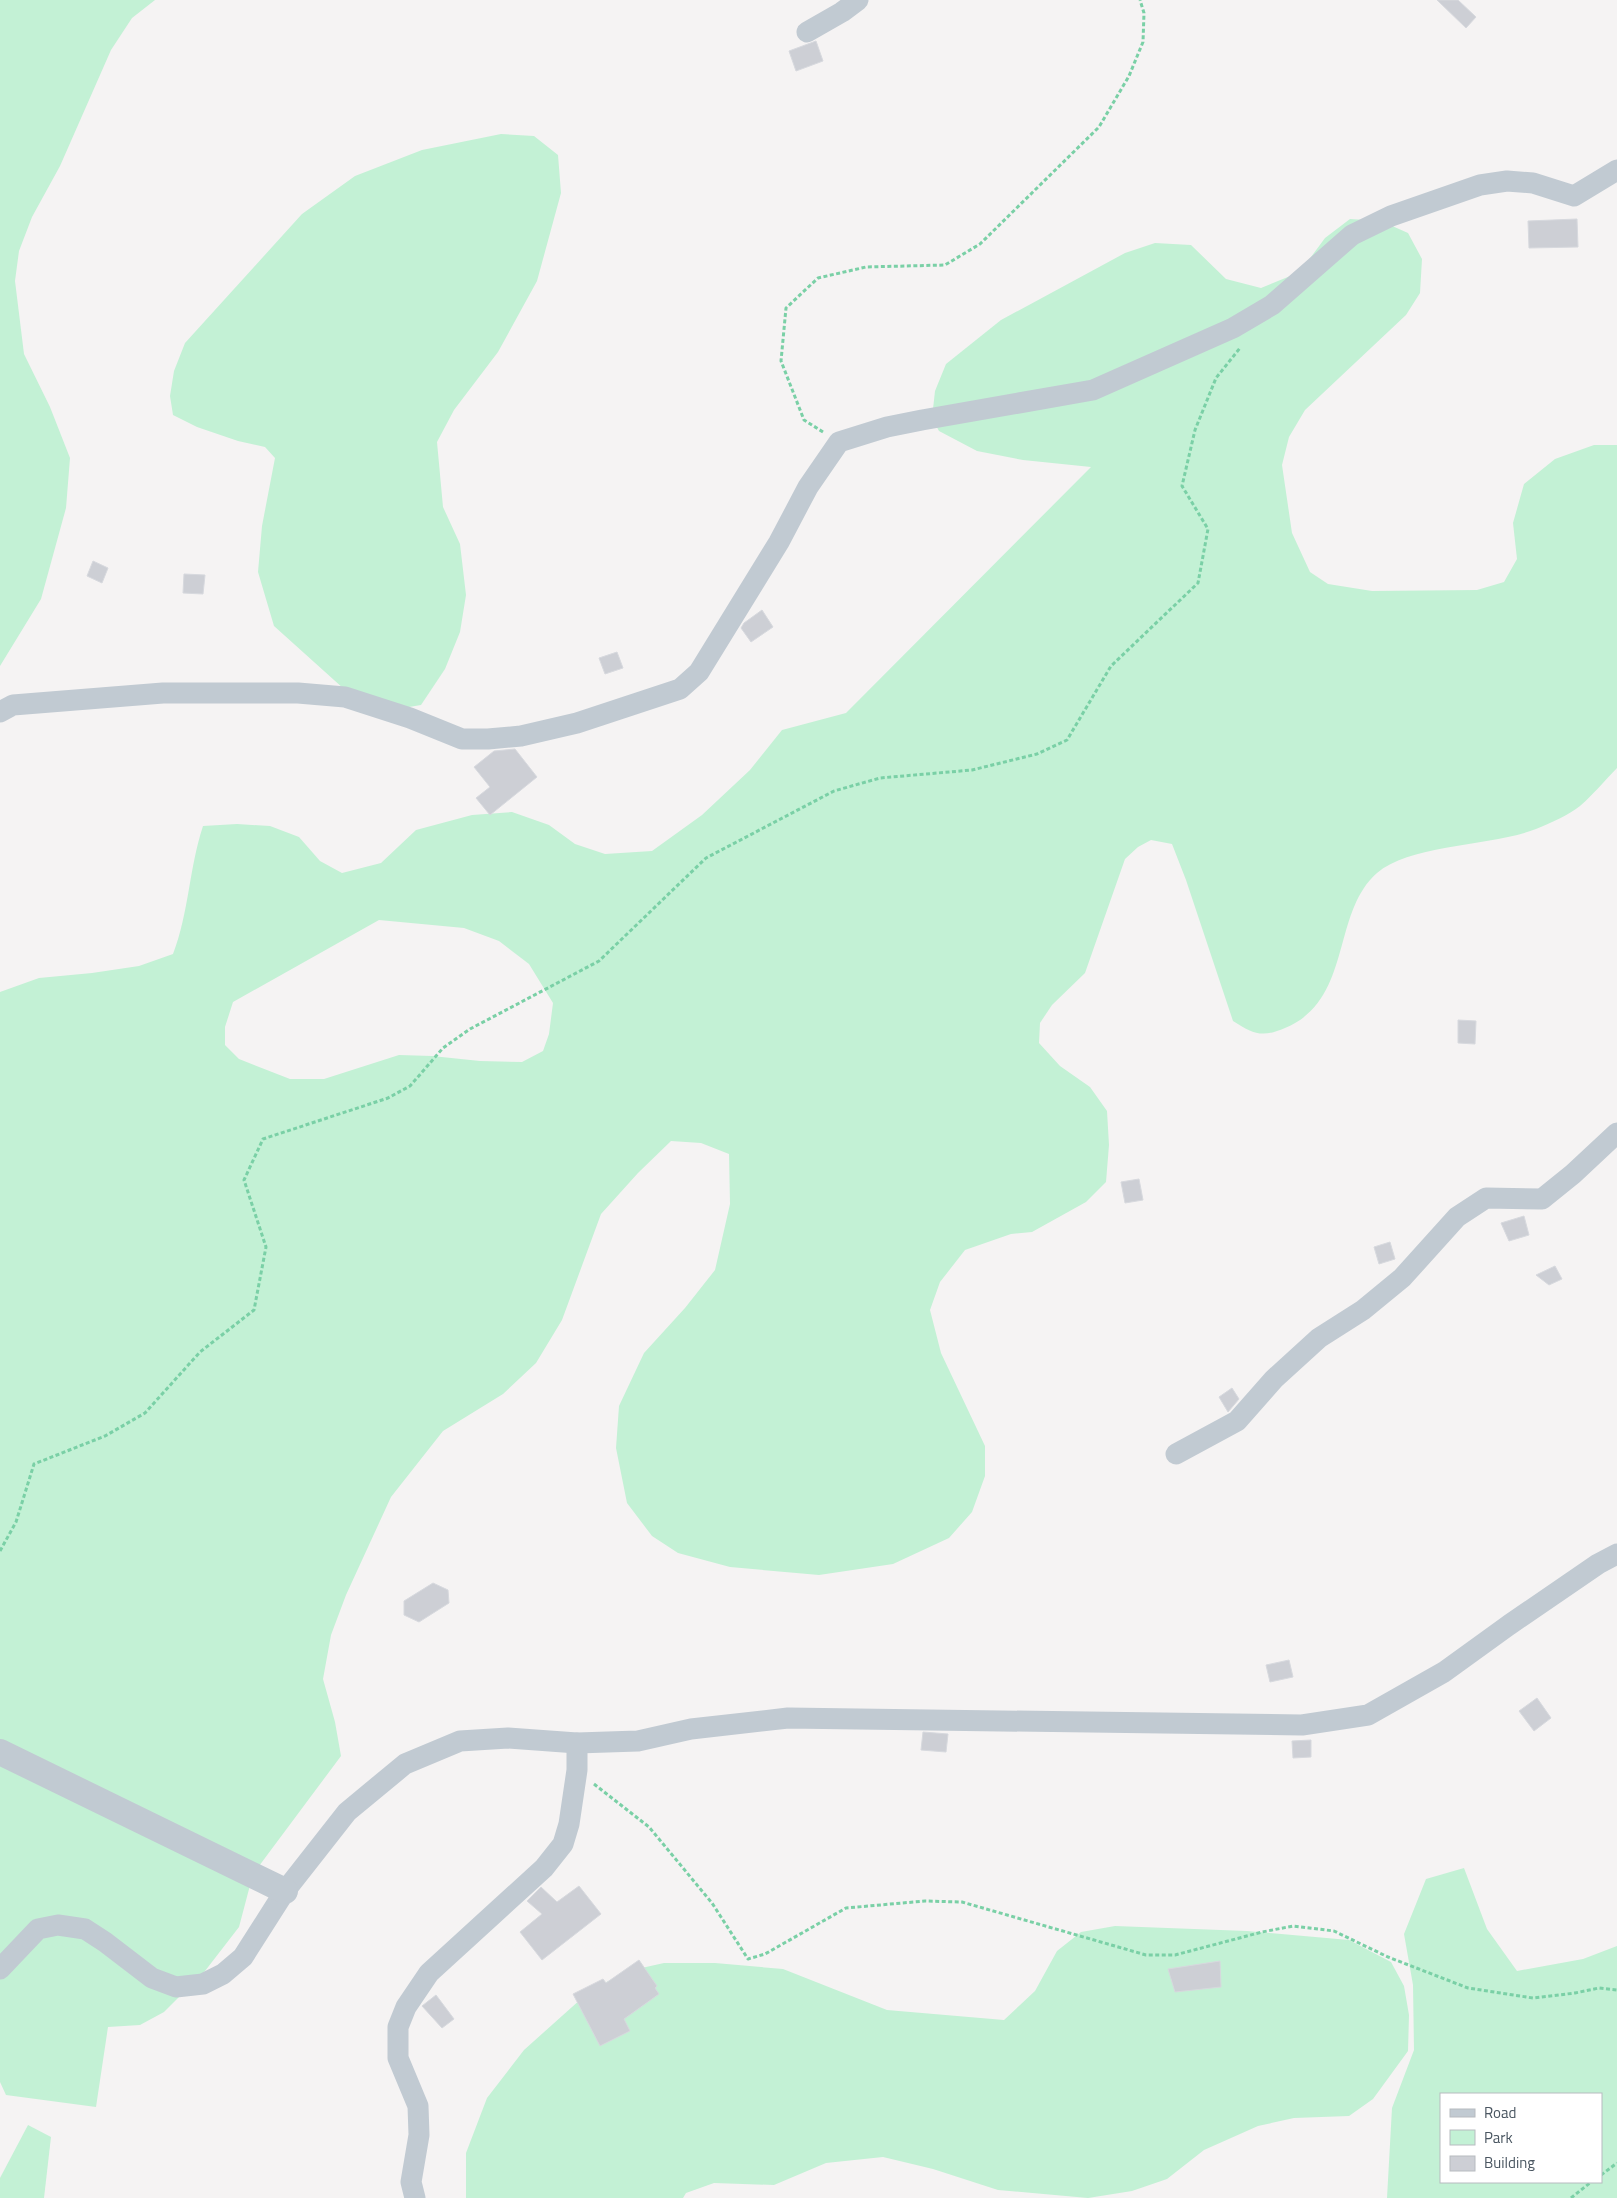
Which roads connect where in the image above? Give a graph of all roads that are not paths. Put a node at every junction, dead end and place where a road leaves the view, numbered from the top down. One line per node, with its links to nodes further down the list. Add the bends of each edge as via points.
1 (858, 0): 2 (street)
2 (807, 32)
3 (1617, 170): 4 (street, via 1574,196 1533,183 1507,181 1480,185 1391,216 1352,234 1272,306 1217,336 1093,390 887,427 839,442 808,487 779,542 699,672 680,689 578,723 521,736 462,740 410,718 346,697 298,693 163,693 13,705)
4 (0, 712)
5 (1617, 1133): 6 (street, via 1542,1199 1486,1198 1457,1217 1402,1278 1363,1310 1319,1338 1274,1379 1237,1421)
6 (1176, 1454)
7 (1617, 1554): 8 (street, via 1444,1672 1368,1714 1302,1725 788,1718 691,1729 638,1741)
8 (577, 1743): 10 (street, via 508,1738 460,1741 406,1764 347,1812); 12 (street, via 577,1770 563,1844 544,1868 429,1973 406,2007 398,2027 398,2058 418,2106 419,2135 411,2182)
9 (0, 1752): 10 (street)
10 (285, 1891): 11 (street, via 243,1957 223,1974 203,1984 176,1987 152,1978 85,1929 58,1925 38,1929)
11 (0, 1969)
12 (415, 2198)

